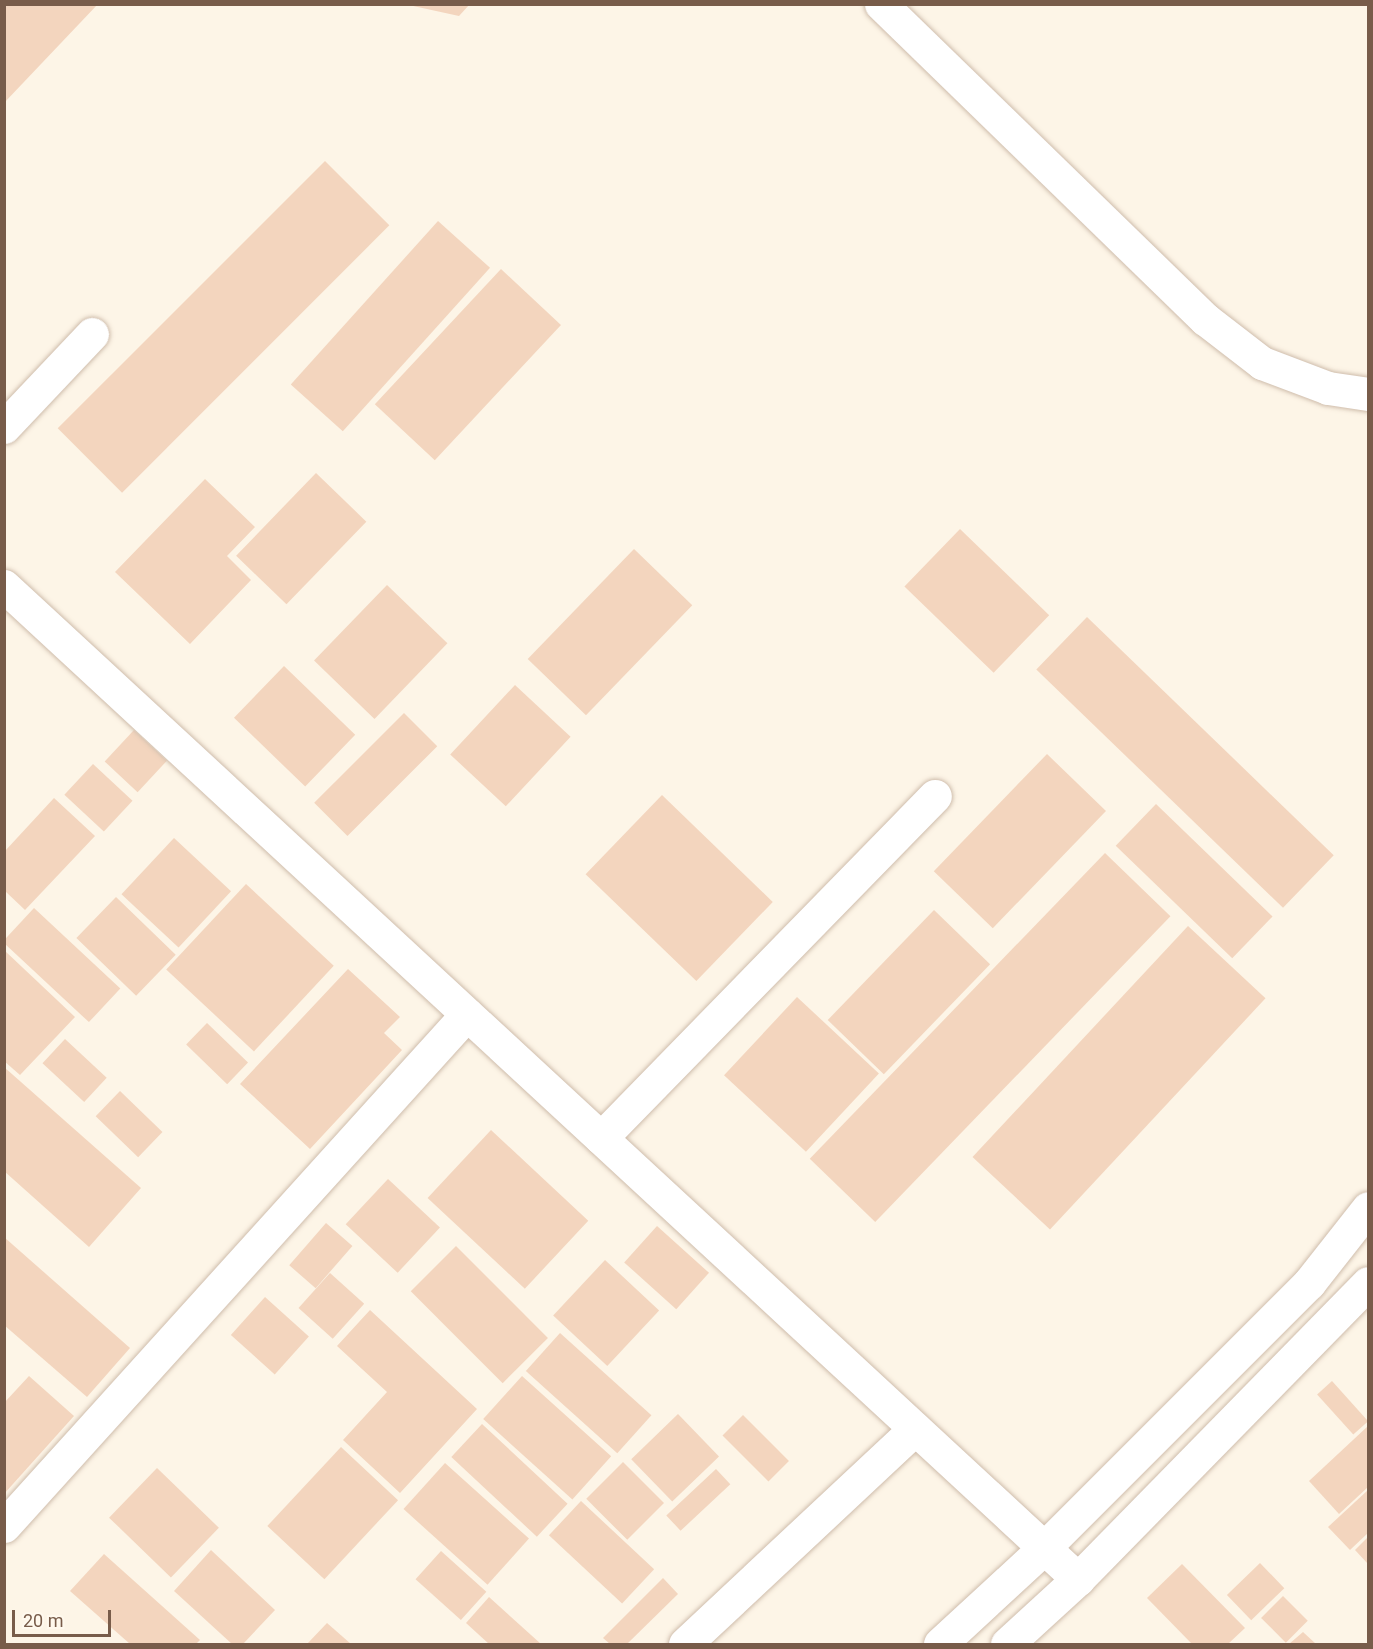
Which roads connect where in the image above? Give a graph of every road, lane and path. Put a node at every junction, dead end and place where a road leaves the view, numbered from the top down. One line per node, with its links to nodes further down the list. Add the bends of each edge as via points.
1 (881, 4): 3 (street, via 1205,319 1262,363 1328,388)
2 (92, 334): 4 (street)
3 (1368, 394)
4 (4, 427)
5 (4, 585): 7 (street)
6 (935, 796): 8 (street)
7 (467, 1014): 8 (street); 12 (street)
8 (601, 1138): 11 (street)
9 (1368, 1208): 13 (street, via 1309,1283)
10 (1368, 1283): 14 (street)
11 (915, 1429): 13 (street); 15 (street)
12 (4, 1526)
13 (1044, 1548): 14 (street); 16 (street)
14 (1078, 1579): 17 (street)
15 (685, 1644)
16 (939, 1644)
17 (1007, 1644)

